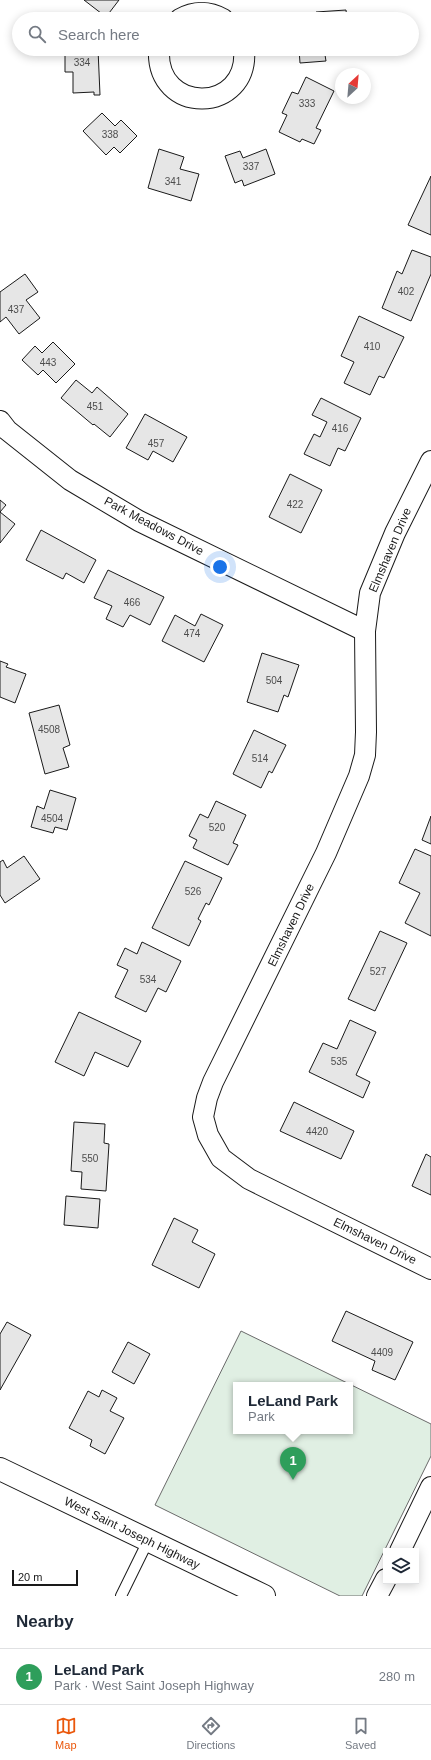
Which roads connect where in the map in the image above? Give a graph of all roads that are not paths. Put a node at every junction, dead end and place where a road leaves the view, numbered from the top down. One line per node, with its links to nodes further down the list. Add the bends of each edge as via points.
1 (220, 11): 2 (street)
2 (201, 12)
3 (158, 56): 4 (street, via 162,74 170,86 195,99 209,99 223,94 234,85 242,73)
4 (245, 56)
5 (0, 421): 7 (street, Park Meadows Drive, via 7,430 70,480 133,517)
6 (431, 461): 7 (street, Elmshaven Drive, via 395,533 370,593)
7 (365, 631): 8 (street, Elmshaven Drive, via 366,732 365,755 359,776 326,853 213,1082 203,1117 208,1135 221,1158 249,1179)
8 (431, 1268)
9 (0, 1469): 11 (street, West Saint Joseph Highway)
10 (431, 1487): 12 (street)
11 (148, 1540): 14 (lane); 15 (street, West Saint Joseph Highway)
12 (401, 1548)
13 (383, 1584): 16 (street)
14 (121, 1596)
15 (264, 1596)
16 (377, 1596)

